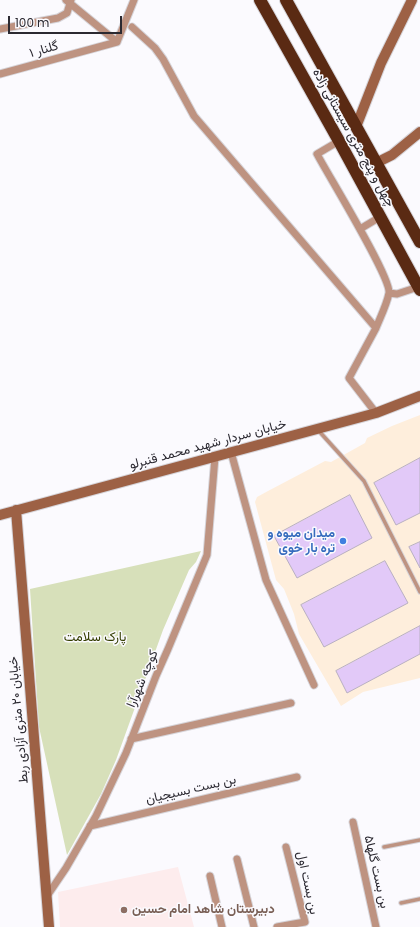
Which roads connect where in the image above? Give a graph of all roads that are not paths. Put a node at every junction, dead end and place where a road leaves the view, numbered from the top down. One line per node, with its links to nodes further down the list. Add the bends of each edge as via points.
1 (134, 0): 8 (street)
2 (260, 0): 12 (highway, چهل و پنج متری سیستانی زاده)
3 (286, 0): 10 (highway, چهل و پنج متری سیستانی زاده)
4 (412, 0): 10 (street, via 381,63)
5 (69, 1): 7 (street, via 67,13 58,18); 8 (street)
6 (132, 27): 19 (street, via 155,48 194,116)
7 (0, 29)
8 (117, 42): 9 (street, ۱ گلنار)
9 (0, 74)
10 (356, 127): 13 (highway, چهل و پنج متری سیستانی زاده)
11 (420, 132): 13 (street, via 392,155)
12 (339, 141): 14 (highway, چهل و پنج متری سیستانی زاده); 15 (street, via 317,154)
13 (376, 163): 16 (highway, چهل و پنج متری سیستانی زاده)
14 (380, 217): 15 (street); 17 (highway, چهل و پنج متری سیستانی زاده)
15 (360, 229): 18 (street, via 382,270)
16 (420, 242)
17 (419, 288): 18 (street, via 397,294)
18 (389, 293): 19 (street)
19 (376, 328): 23 (street, via 349,378)
20 (420, 396): 21 (street, خیابان سردار شهید محمد قنبرلو)
21 (406, 402): 22 (street); 23 (street, خیابان سردار شهید محمد قنبرلو)
22 (420, 402)
23 (376, 413): 24 (street, خیابان سردار شهید محمد قنبرلو)
24 (317, 429): 25 (street, خیابان سردار شهید محمد قنبرلو); 29 (lane, via 364,481)
25 (232, 452): 26 (street, خیابان سردار شهید محمد قنبرلو); 30 (street, via 266,580)
26 (215, 457): 27 (street, خیابان سردار شهید محمد قنبرلو); 32 (street, کوچه شهرآرا, via 207,554)
27 (16, 510): 28 (street, خیابان سردار شهید محمد قنبرلو); 41 (street, خیابان ۲۰ متری آزادی ربط)
28 (0, 515)
29 (420, 592)
30 (314, 685)
31 (291, 703): 32 (street)
32 (131, 739): 35 (street, کوچه شهرآرا)
33 (297, 777): 35 (street, بن بست بسیجیان)
34 (353, 822): 48 (street, بن بست گلها۵)
35 (90, 826): 41 (street, کوچه شهرآرا)
36 (420, 840): 37 (lane)
37 (384, 846)
38 (286, 847): 47 (street, بن بست اول, via 305,922)
39 (237, 859): 46 (street)
40 (210, 876): 45 (street)
41 (47, 896): 44 (street, خیابان ۲۰ متری آزادی ربط)
42 (420, 899): 43 (lane)
43 (401, 904)
44 (49, 927)
45 (222, 927)
46 (254, 927)
47 (278, 927)
48 (376, 927)

